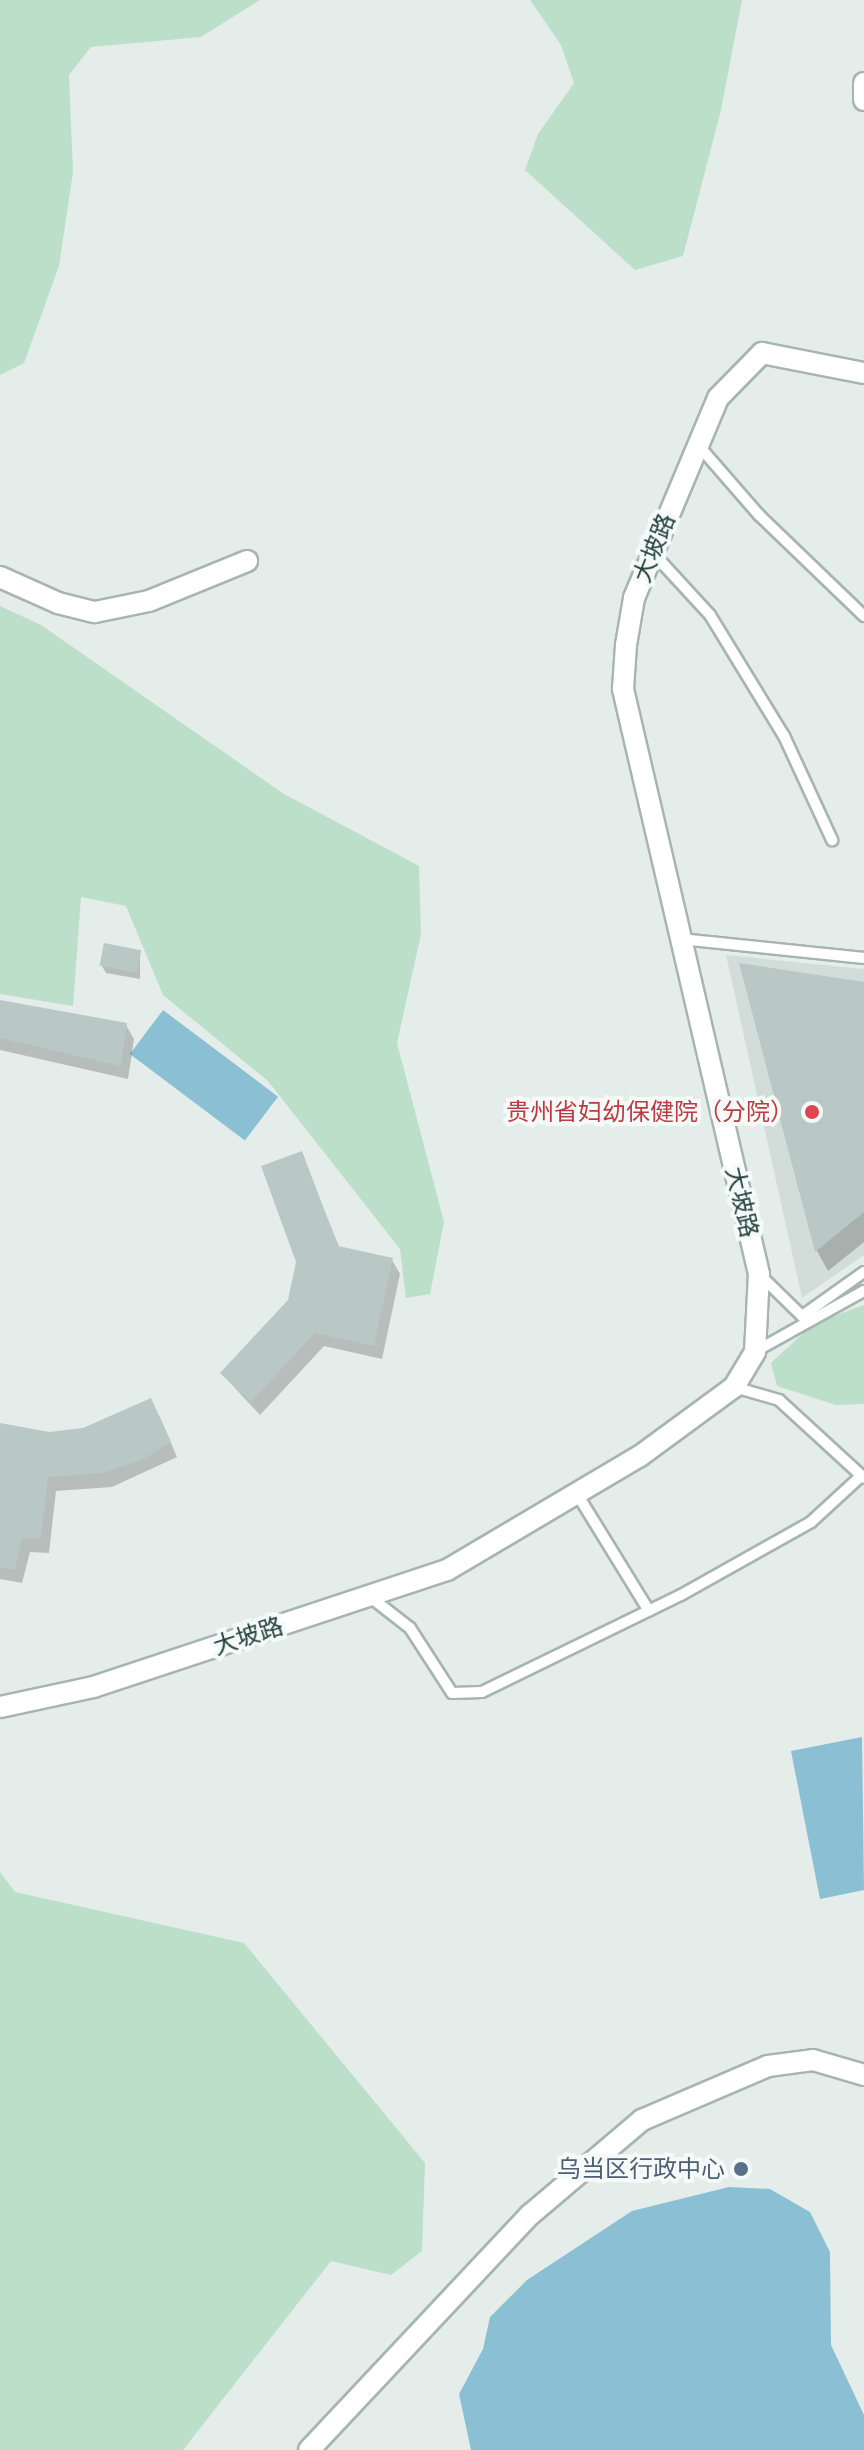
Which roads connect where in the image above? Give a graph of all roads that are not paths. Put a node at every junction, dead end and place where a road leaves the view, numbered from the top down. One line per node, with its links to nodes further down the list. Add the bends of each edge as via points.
1 (864, 83): 2 (street)
2 (864, 100)
3 (864, 373): 4 (street, 大坡路, via 762,353 718,398)
4 (698, 444): 5 (street, 大坡路); 8 (lane, via 759,515)
5 (652, 552): 9 (lane, via 710,615 784,736); 10 (street, 大坡路, via 634,598 623,689)
6 (247, 561): 7 (street, via 149,601 95,612 58,603)
7 (0, 577)
8 (864, 616)
9 (832, 840)
10 (681, 939): 11 (lane); 13 (street, 大坡路)
11 (864, 958)
12 (864, 1272): 13 (lane, via 802,1316)
13 (759, 1274): 15 (street, 大坡路)
14 (864, 1291): 15 (lane)
15 (755, 1352): 16 (street, 大坡路)
16 (734, 1387): 17 (lane, via 779,1400); 18 (street, 大坡路, via 640,1456)
17 (862, 1477): 20 (lane, via 811,1522)
18 (577, 1494): 19 (street, 大坡路, via 447,1570); 20 (lane)
19 (369, 1596): 20 (lane, via 410,1628 452,1693 482,1692); 21 (street, 大坡路, via 93,1687)
20 (649, 1611)
21 (0, 1707)
22 (864, 2075): 23 (street, via 813,2060 768,2066 642,2120 530,2215)
23 (309, 2450)

